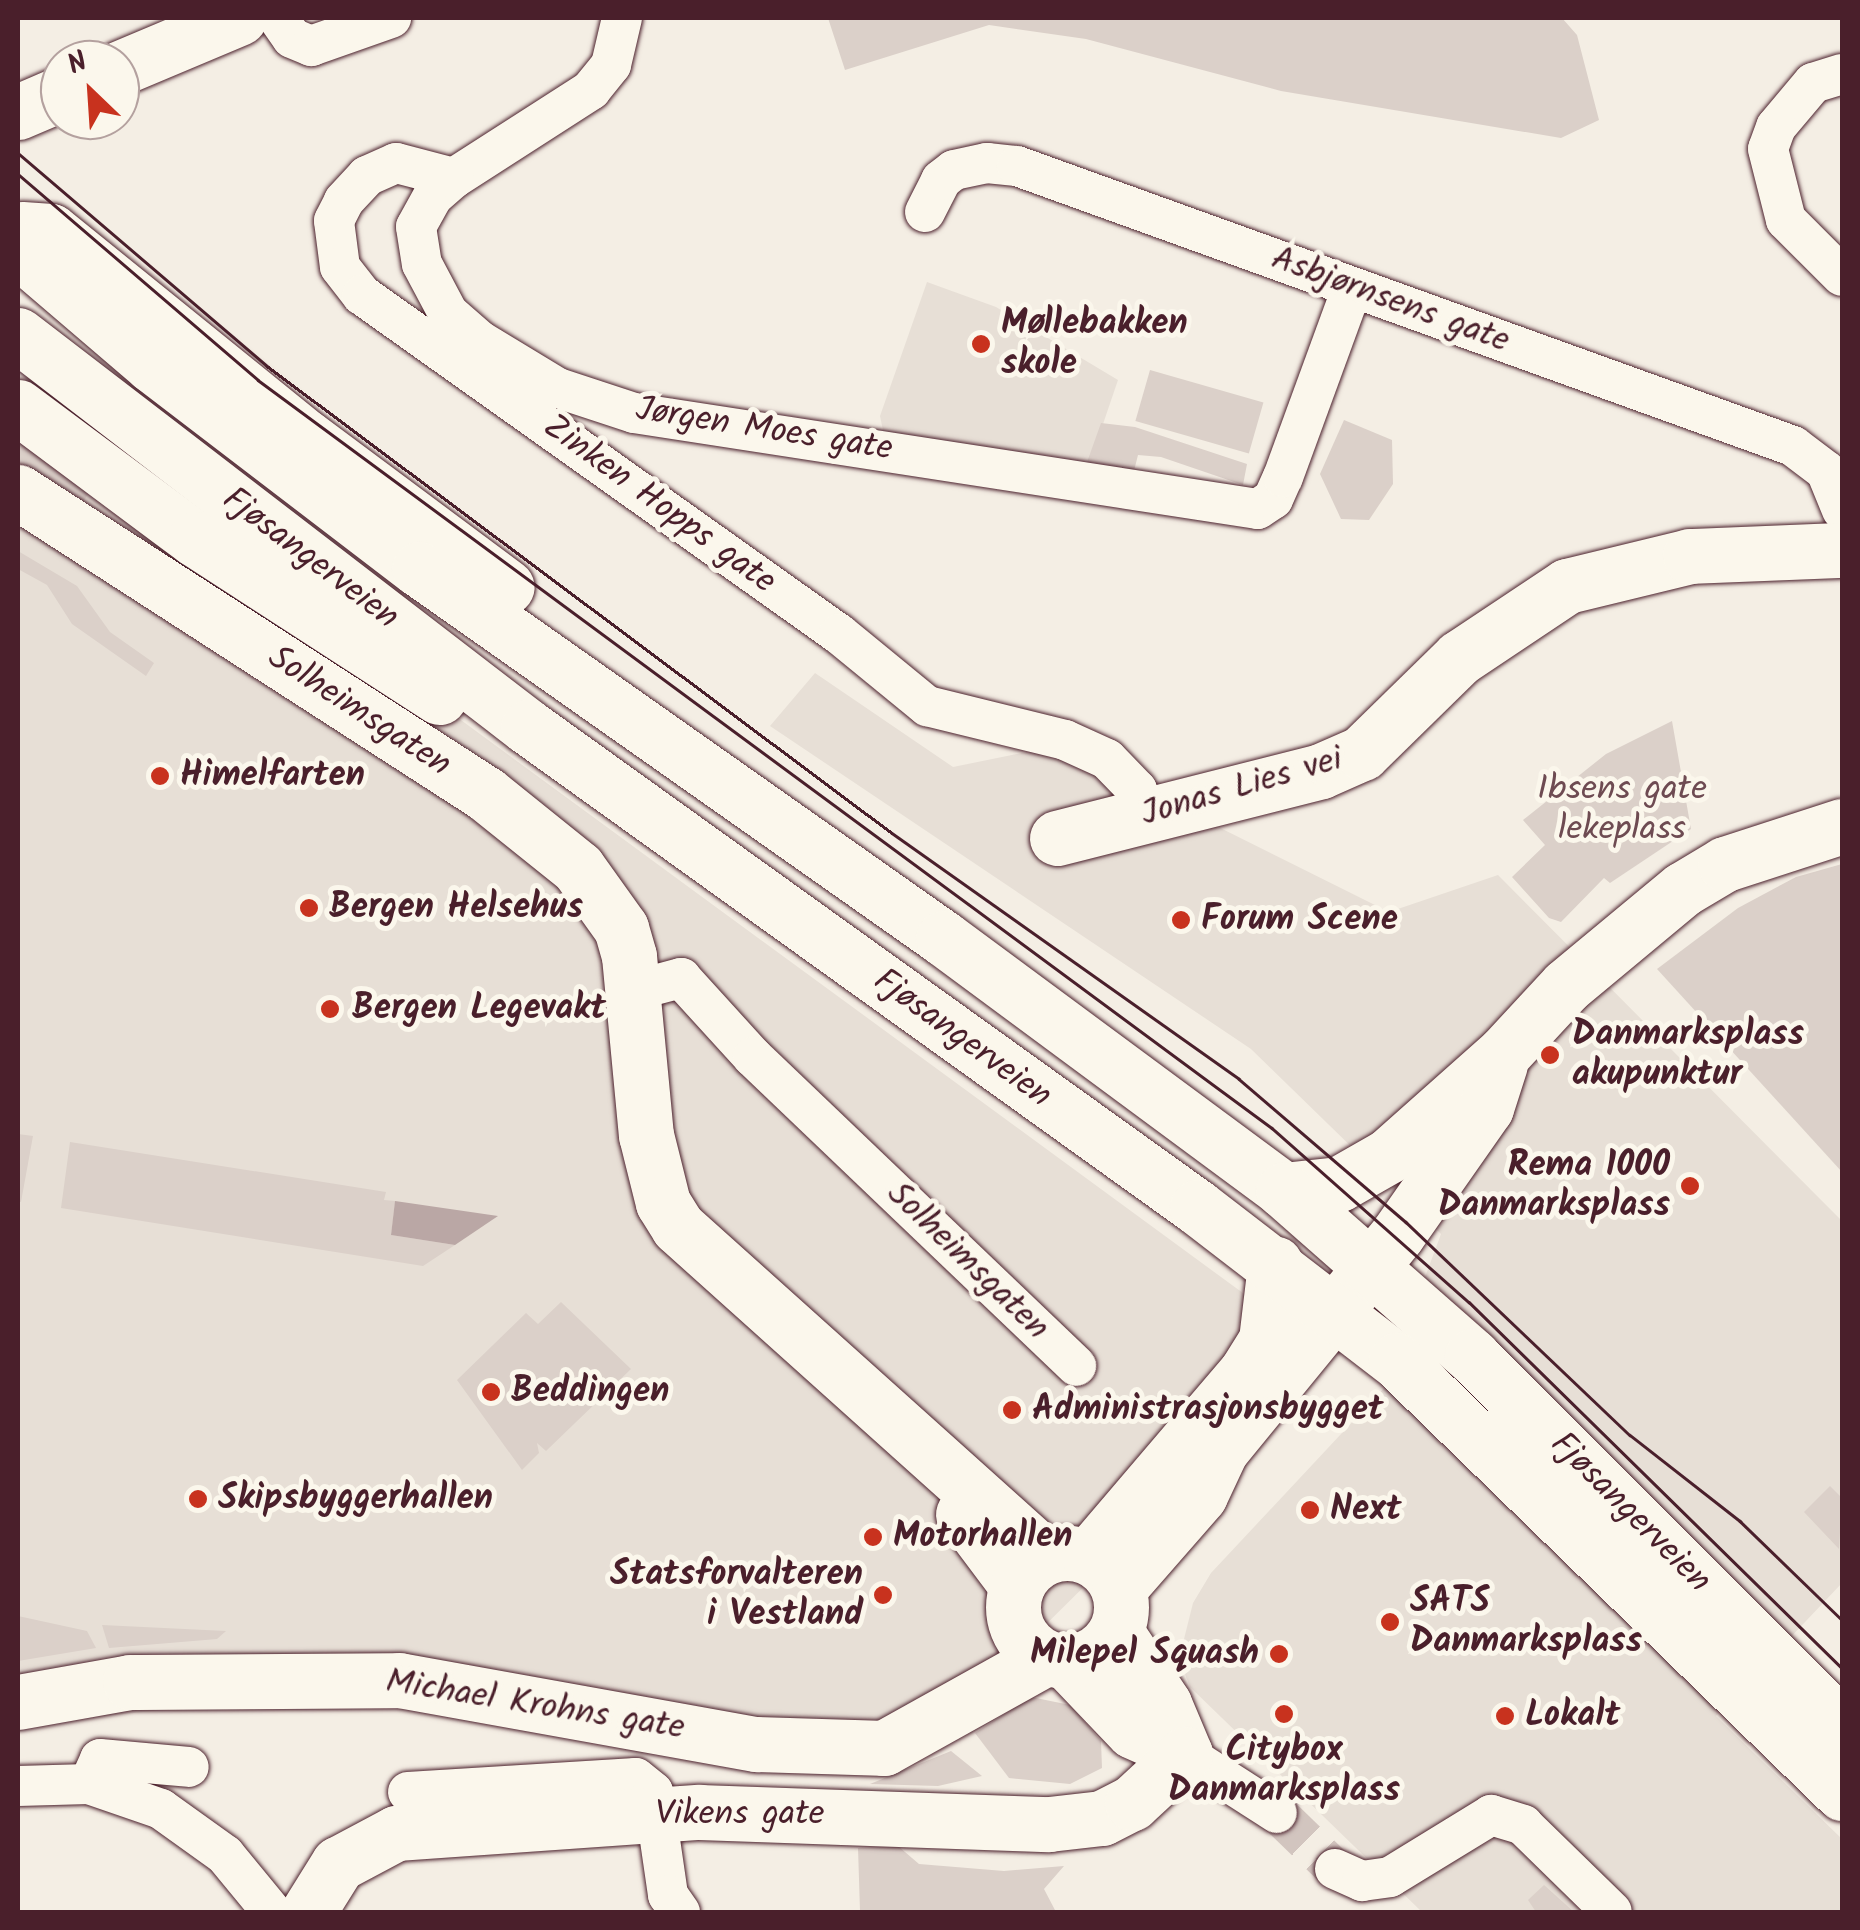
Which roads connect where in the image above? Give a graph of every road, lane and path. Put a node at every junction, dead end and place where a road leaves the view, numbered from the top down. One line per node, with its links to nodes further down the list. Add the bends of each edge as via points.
1 (239, 18): 5 (main road)
2 (278, 18): 3 (street, via 292,38 311,46)
3 (392, 18)
4 (622, 18): 7 (street, Jørgen Moes gate, via 611,65 591,90)
5 (140, 60)
6 (1842, 74): 11 (street, via 1812,83 1776,127 1768,149 1786,220)
7 (454, 178): 12 (street, Jørgen Moes gate, via 433,196 416,227 432,287 480,341 558,388 634,413 1258,509 1273,499); 19 (street, Zinken Hopps gate, via 396,162 367,176 344,201 334,222 340,267 362,294 839,634 927,706 1066,740 1107,759 1137,790)
8 (924, 212): 12 (street, Asbjørnsens gate, via 954,170 1017,166)
9 (18, 230): 18 (main road, via 51,231 308,438 720,740)
10 (18, 250): 18 (main road, Fjøsangerveien, via 69,298 406,559)
11 (1842, 276)
12 (1352, 288): 16 (street, Asbjørnsens gate, via 1793,446 1826,470)
13 (24, 341): 17 (main road, Fjøsangerveien)
14 (18, 407): 17 (main road, via 195,539 486,728)
15 (18, 492): 22 (main road, Solheimsgaten, via 543,836 606,902 621,928)
16 (1842, 535): 19 (main road, Jonas Lies vei, via 1690,556 1568,586 1459,658 1362,753 1320,771)
17 (528, 727): 25 (main road, Fjøsangerveien)
18 (741, 797): 24 (main road, Fjøsangerveien)
19 (1146, 816): 21 (main road, Jonas Lies vei)
20 (1842, 826): 23 (main road, via 1725,864 1683,889 1566,986)
21 (1057, 838)
22 (636, 990): 29 (street, Solheimsgaten, via 681,978 742,1046); 31 (main road, Solheimsgaten, via 646,1135 663,1203 678,1227 908,1439)
23 (1504, 1053): 24 (main road, via 1388,1156 1338,1184); 26 (main road, Michael Krohns gate, via 1486,1108)
24 (1283, 1190): 26 (main road, Fjøsangerveien)
25 (1275, 1264): 27 (main road, Fjøsangerveien); 31 (main road, Michael Krohns gate, via 1266,1340)
26 (1373, 1266): 27 (main road, Michael Krohns gate); 33 (main road, Fjøsangerveien, via 1472,1356)
27 (1337, 1313): 28 (main road, Fjøsangerveien); 30 (main road, Michael Krohns gate, via 1221,1450)
28 (1396, 1360): 30 (main road, via 1373,1356 1339,1366); 39 (main road, Fjøsangerveien)
29 (1076, 1366)
30 (1200, 1496): 31 (main road, Michael Krohns gate)
31 (1064, 1609): 32 (main road, Michael Krohns gate, via 923,1694 814,1747 756,1744 399,1680 130,1682); 34 (main road, Solheimsgaten, via 1133,1731)
32 (18, 1702)
33 (1842, 1726)
34 (1186, 1754): 40 (street, Solheimsgaten); 41 (main road, Vikens gate, via 1132,1803 1084,1820)
35 (188, 1767): 36 (street, via 100,1759)
36 (89, 1784): 37 (street); 43 (street, via 161,1809 192,1828 225,1855)
37 (18, 1786)
38 (408, 1792): 41 (street, via 636,1778 653,1792)
39 (1842, 1793)
40 (1277, 1813)
41 (655, 1815): 44 (main road, Vikens gate, via 396,1833 338,1864); 45 (street, via 668,1895)
42 (1335, 1869): 46 (street, via 1362,1881 1390,1877 1491,1798)
43 (272, 1912)
44 (308, 1912)
45 (680, 1912)
46 (1612, 1912)

